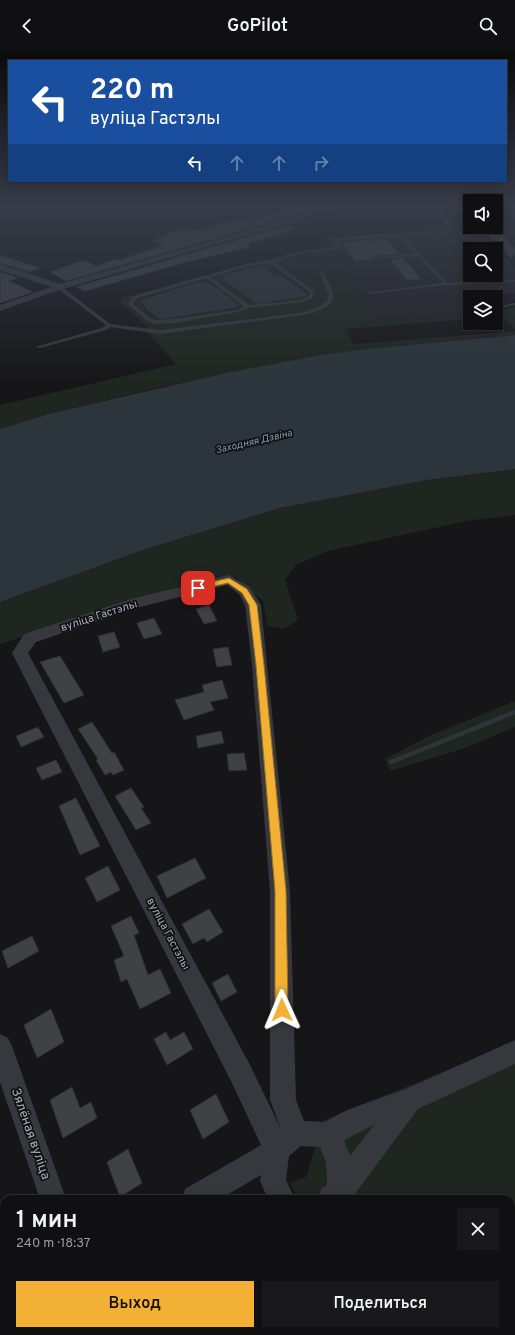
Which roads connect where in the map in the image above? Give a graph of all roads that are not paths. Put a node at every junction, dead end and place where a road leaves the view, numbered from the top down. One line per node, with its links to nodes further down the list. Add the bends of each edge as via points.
1 (136, 266): 12 (street)
2 (246, 266): 9 (lane)
3 (269, 266): 8 (lane)
4 (277, 266): 17 (lane, via 312,294 302,301)
5 (430, 266): 11 (lane)
6 (0, 267): 12 (street)
7 (321, 272): 20 (lane, via 331,295 330,301 324,306 302,314 160,332)
8 (278, 274)
9 (208, 277): 17 (lane); 17 (lane, via 139,296 130,304 148,319 161,322 238,311)
10 (515, 281): 11 (lane)
11 (446, 284): 14 (lane)
12 (60, 288): 19 (street); 20 (lane)
13 (366, 288): 14 (lane)
14 (370, 293): 15 (lane)
15 (374, 298)
16 (515, 304): 18 (lane)
17 (248, 307)
18 (503, 307)
19 (0, 308)
20 (109, 325): 21 (lane, via 104,329)
21 (38, 347)
22 (0, 1046): 28 (street, Зялёная вуліца)
23 (515, 1052): 24 (street)
24 (410, 1100): 26 (street, via 356,1119); 32 (street)
25 (296, 1133): 26 (street); 27 (street); 27 (street, вуліца Гастэлы, via 283,1100 280,891 253,605 244,591 229,580 136,603 30,638 20,653 240,1072)
26 (327, 1135): 31 (street, via 338,1153 342,1171)
27 (277, 1150): 29 (street); 30 (street, via 273,1181)
28 (52, 1195)
29 (202, 1195)
30 (280, 1195)
31 (337, 1195)
32 (338, 1195)

